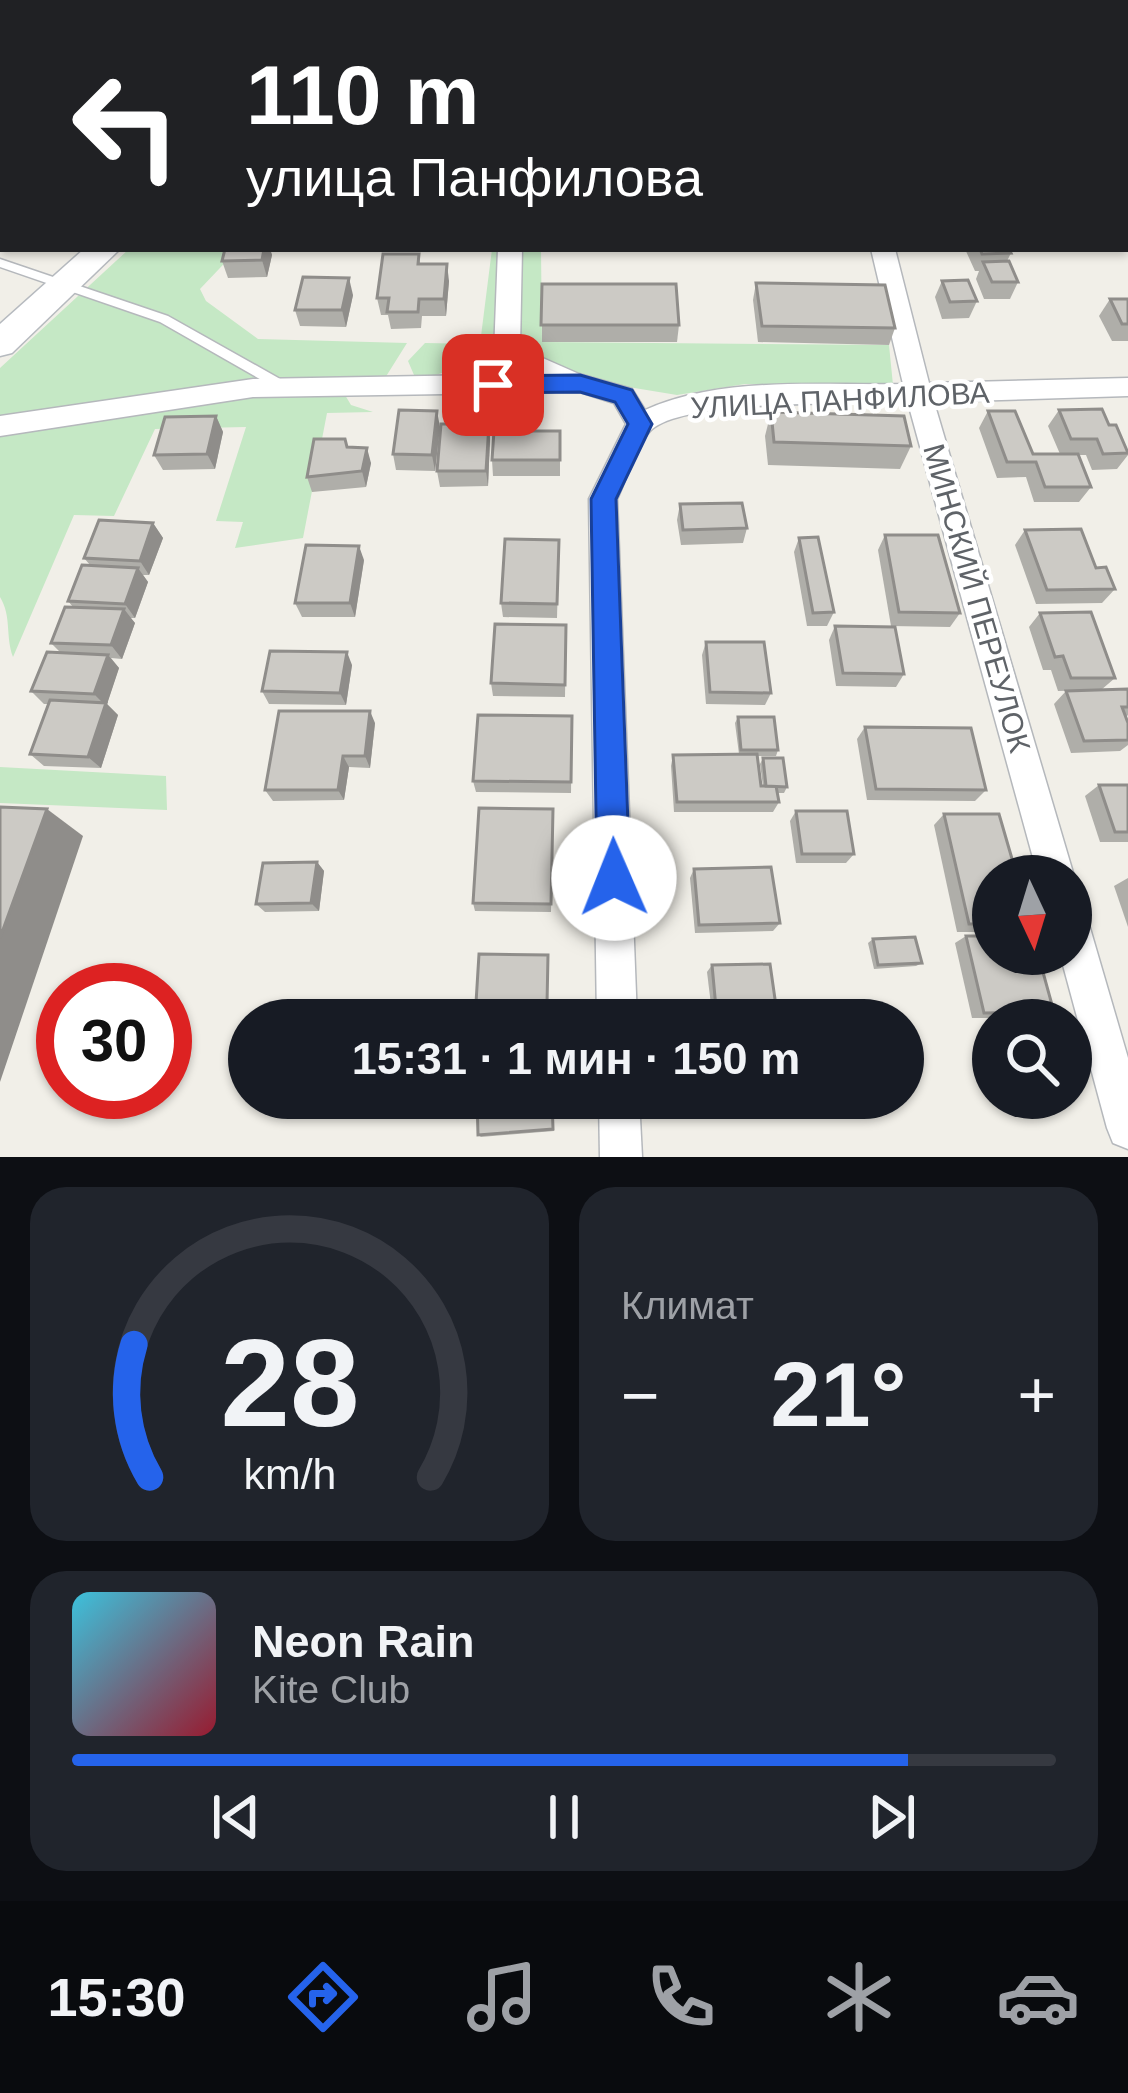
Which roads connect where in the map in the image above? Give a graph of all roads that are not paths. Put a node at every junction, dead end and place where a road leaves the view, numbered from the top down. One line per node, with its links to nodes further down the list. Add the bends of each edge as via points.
1 (101, 252): 5 (main road)
2 (510, 252): 7 (street)
3 (884, 252): 12 (street, МИНСКИЙ ПЕРЕУЛОК)
4 (0, 263): 5 (lane)
5 (65, 286): 6 (main road); 10 (lane, via 164,320)
6 (0, 344)
7 (507, 353): 8 (street); 9 (street)
8 (580, 383): 9 (street); 13 (street, via 623,396)
9 (424, 386): 10 (street)
10 (284, 387): 14 (street)
11 (1128, 387): 12 (street, УЛИЦА ПАНФИЛОВА)
12 (920, 395): 13 (street, УЛИЦА ПАНФИЛОВА, via 732,398); 15 (street, МИНСКИЙ ПЕРЕУЛОК)
13 (640, 424): 17 (street, via 604,499)
14 (0, 426)
15 (1050, 855)
16 (1084, 975): 19 (street)
17 (616, 999)
18 (620, 1119): 20 (street)
19 (1128, 1128)
20 (621, 1157)

